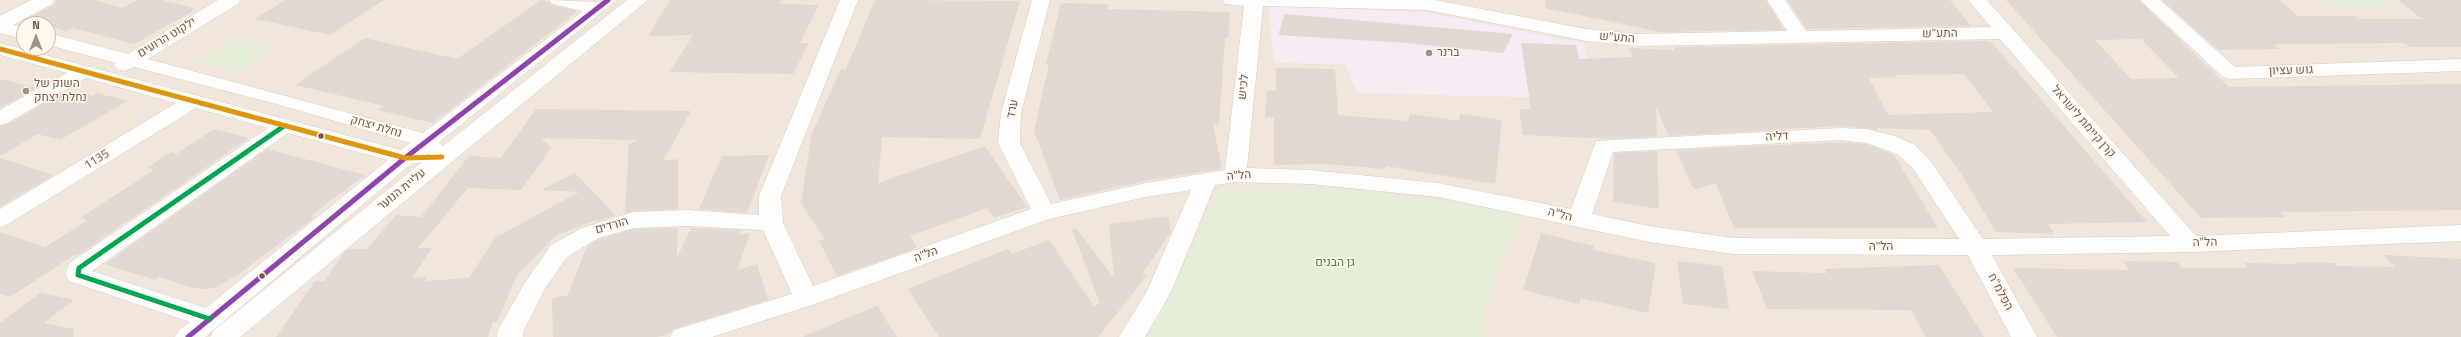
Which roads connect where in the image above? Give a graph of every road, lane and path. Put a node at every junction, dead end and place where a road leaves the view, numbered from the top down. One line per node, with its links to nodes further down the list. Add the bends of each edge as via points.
1 (45, 0): 13 (street)
2 (231, 0): 19 (street, ילקוט הרועים)
3 (559, 0): 12 (street)
4 (638, 0): 26 (street, עליית הנוער)
5 (849, 0): 33 (street, via 770,196)
6 (1041, 0): 30 (street, ערד, via 1011,113 1009,143)
7 (1232, 0): 8 (street, התע"ש)
8 (1254, 0): 16 (street, התע"ש, via 1427,4 1614,39); 28 (street, לכיש)
9 (1776, 0): 16 (street)
10 (1977, 0): 15 (street, קרן קיימת לישראל)
11 (2149, 0): 20 (street, גוש עציון, via 2230,73)
12 (600, 3): 26 (street, עליית הנוער)
13 (0, 25): 14 (street)
14 (16, 30)
15 (2005, 33): 16 (street, התע"ש); 35 (street, קרן קיימת לישראל)
16 (1800, 36)
17 (56, 41): 19 (street, נחלת יצחק)
18 (0, 49): 21 (street, נחלת יצחק)
19 (131, 60): 22 (street, ילקוט הרועים); 26 (street, נחלת יצחק)
20 (2461, 65)
21 (84, 71): 22 (street, נחלת יצחק); 24 (street)
22 (104, 77): 23 (street, נחלת יצחק)
23 (193, 101): 25 (street, נחלת יצחק); 31 (street, 1135)
24 (0, 119)
25 (284, 126): 27 (street, נחלת יצחק); 38 (street, via 79,268 78,275)
26 (434, 149): 27 (street, נחלת יצחק); 38 (street, עליית הנוער)
27 (405, 158): 38 (street, עליית הנוער)
28 (1235, 175): 29 (street, הל"ה); 32 (street, הל"ה, via 1310,177 1438,190)
29 (1206, 180): 30 (street, הל"ה); 42 (street, via 1160,292)
30 (1044, 213): 37 (street, הל"ה)
31 (0, 219)
32 (1580, 220): 36 (street, הל"ה, via 1649,234 1733,246); 36 (street, דליה, via 1604,146 1840,134 1867,136 1907,150 1922,165)
33 (771, 223): 37 (street); 40 (street, הורדים, via 687,218 633,220 590,233 559,251 536,284 510,330)
34 (2461, 233): 35 (street, הל"ה)
35 (2190, 244): 36 (street, הל"ה)
36 (1976, 248): 43 (street, הפלמ"ח)
37 (806, 298): 41 (street, הל"ה)
38 (217, 328): 39 (street, עליית הנוער)
39 (188, 337)
40 (510, 337)
41 (683, 337)
42 (1132, 337)
43 (2024, 337)

